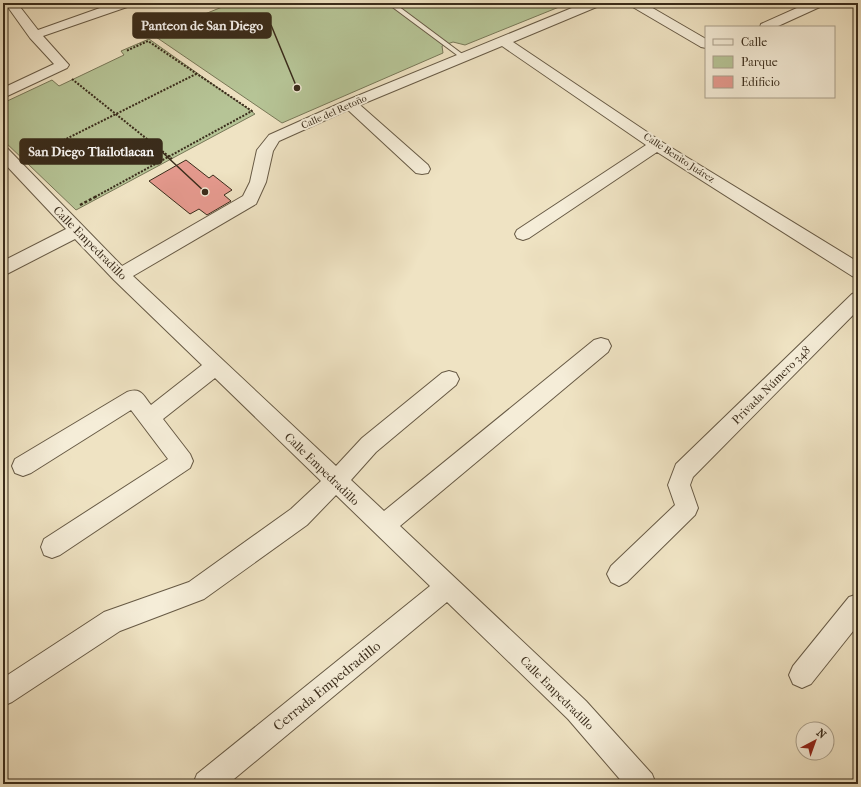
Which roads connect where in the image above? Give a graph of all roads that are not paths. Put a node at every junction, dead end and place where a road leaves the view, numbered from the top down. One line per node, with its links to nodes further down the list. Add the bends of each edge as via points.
1 (11, 3): 8 (street)
2 (126, 3): 8 (street)
3 (390, 3): 11 (lane)
4 (595, 3): 9 (street, Calle del Retoño)
5 (635, 3): 10 (street)
6 (818, 3): 7 (street)
7 (768, 26)
8 (35, 36): 12 (street, via 62,65)
9 (503, 41): 11 (street, Calle del Retoño); 14 (street, Calle Benito Juárez)
10 (705, 43)
11 (463, 57): 13 (street, Calle del Retoño)
12 (3, 94)
13 (350, 104): 16 (street); 21 (street, Calle del Retoño, via 274,138 265,150 258,182 250,200)
14 (657, 145): 18 (street); 20 (street, Calle Benito Juárez)
15 (3, 153): 17 (street, Calle Empedradillo)
16 (422, 169)
17 (77, 231): 19 (street); 21 (street, Calle Empedradillo)
18 (523, 234)
19 (3, 269)
20 (858, 271)
21 (120, 275): 24 (street, Calle Empedradillo)
22 (858, 299): 31 (street, Privada Número 348, via 684,471 679,485 687,508)
23 (601, 346): 29 (street)
24 (216, 366): 26 (street); 28 (street, Calle Empedradillo)
25 (449, 379): 28 (street, via 369,445)
26 (149, 418): 27 (street, via 134,398); 30 (street, via 182,461)
27 (23, 466)
28 (336, 482): 29 (street, Calle Empedradillo); 35 (street, via 299,517 196,592 114,621)
29 (383, 526): 32 (street, Calle Empedradillo)
30 (52, 547)
31 (619, 574)
32 (447, 587): 36 (street, Cerrada Empedradillo); 37 (street, Calle Empedradillo, via 577,710)
33 (858, 606): 34 (street)
34 (802, 675)
35 (3, 693)
36 (207, 784)
37 (642, 784)

